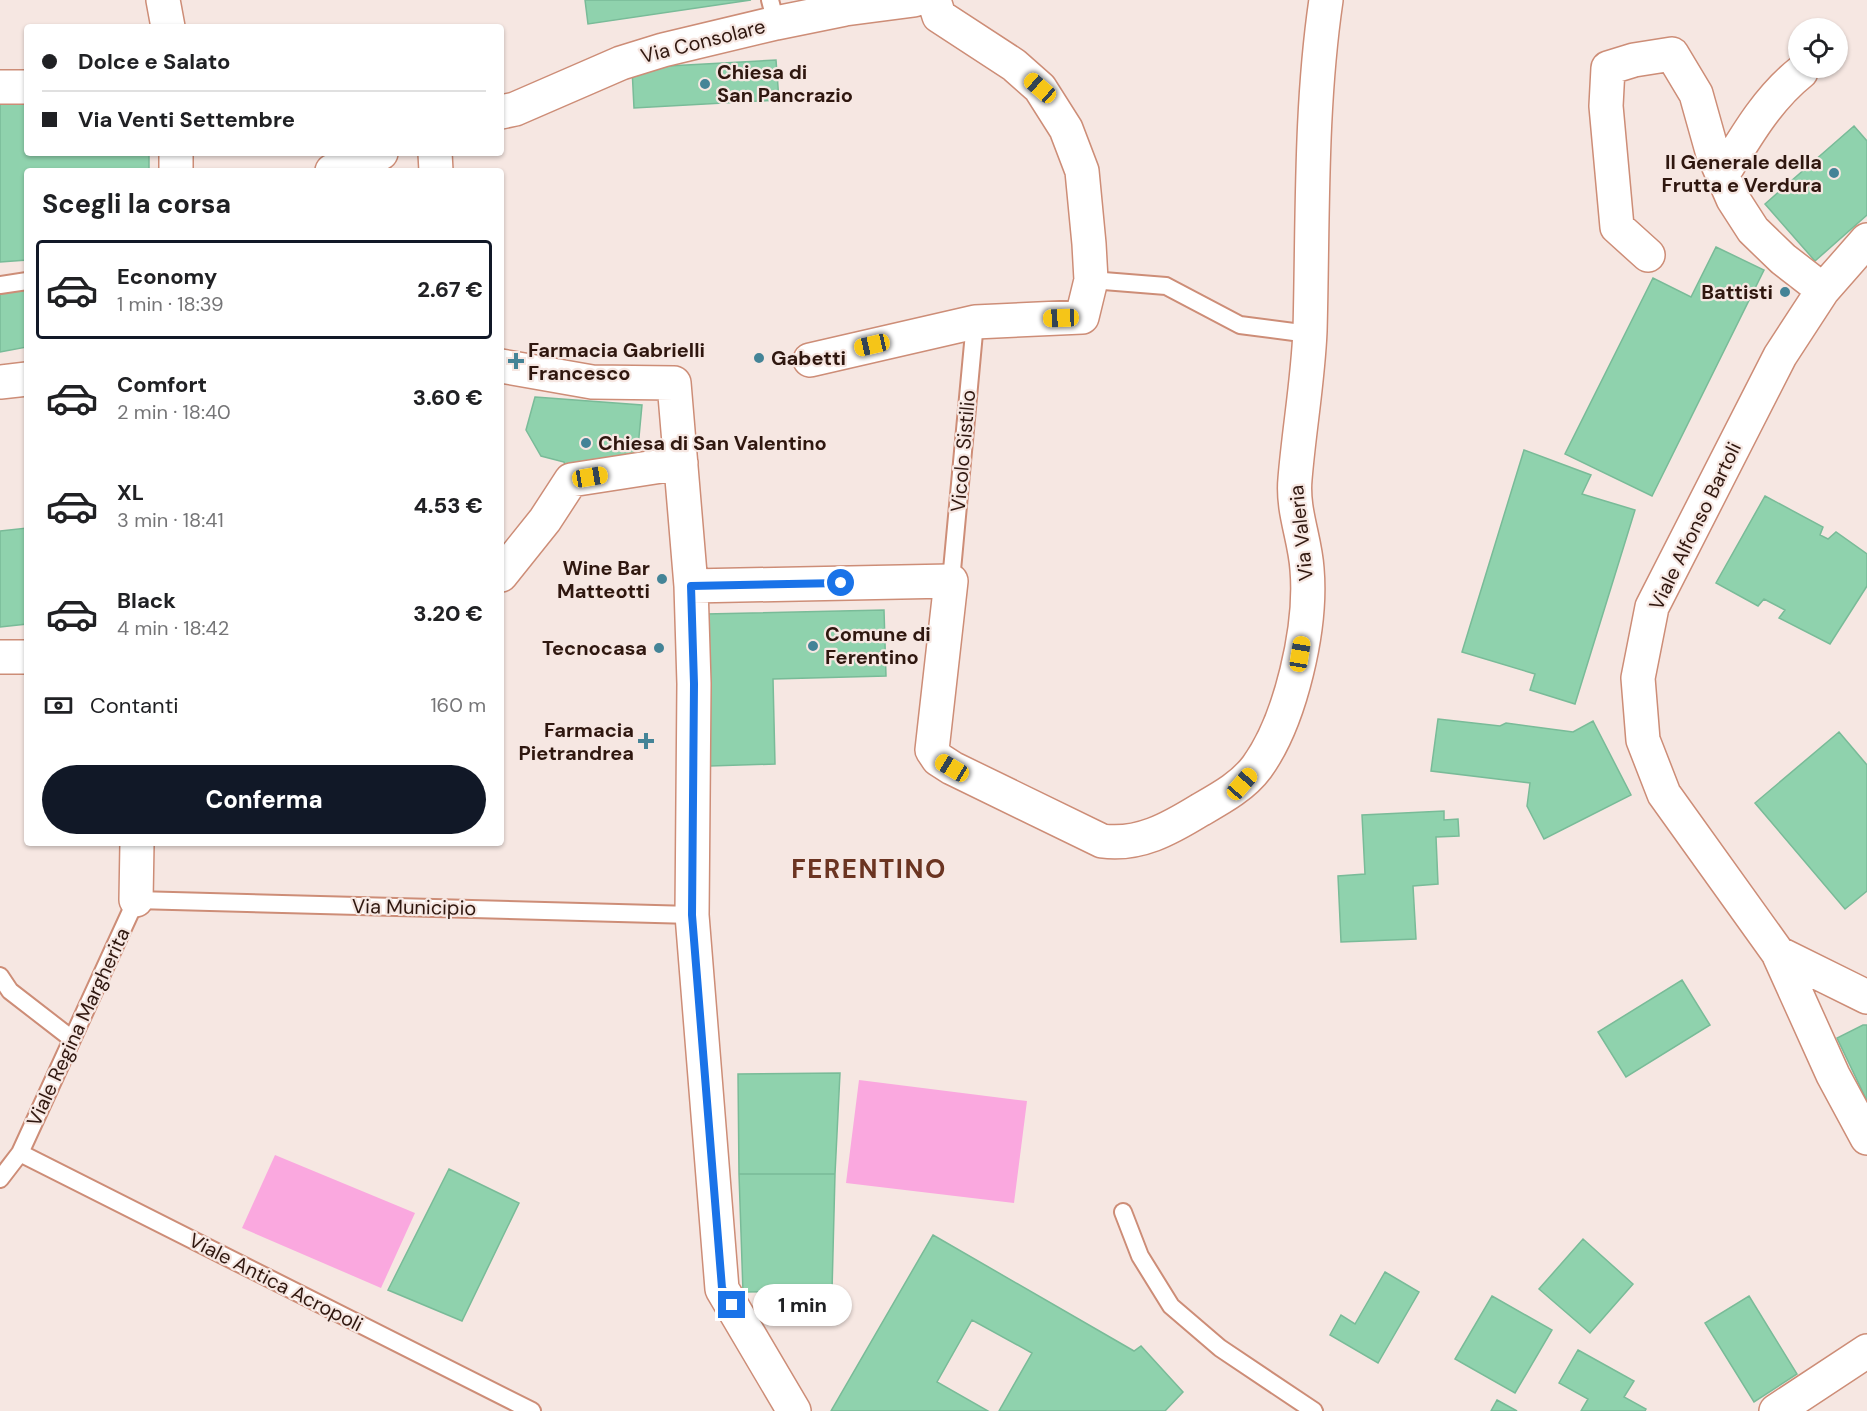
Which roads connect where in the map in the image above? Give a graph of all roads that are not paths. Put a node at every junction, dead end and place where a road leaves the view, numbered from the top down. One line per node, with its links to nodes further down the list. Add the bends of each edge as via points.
1 (163, 0): 6 (street)
2 (914, 0): 5 (street, Via Consolare, via 844,9)
3 (934, 0): 16 (street, via 939,16 1014,65 1040,88 1066,129 1082,171)
4 (1326, 0): 21 (street, Via Valeria, via 1316,64)
5 (773, 11): 10 (street, Via Consolare, via 621,63)
6 (167, 24)
7 (1794, 78): 13 (street, via 1748,133)
8 (0, 87): 9 (street)
9 (24, 87)
10 (504, 111)
11 (374, 156): 12 (street)
12 (348, 168)
13 (1723, 174): 15 (street, via 1712,151 1696,94 1672,54 1608,68 1606,106 1617,227); 19 (street, via 1753,230)
14 (1867, 240): 19 (street, Viale Alfonso Bartoli)
15 (1648, 255)
16 (1091, 280): 20 (street, via 1082,317); 21 (lane, via 1166,286 1240,325)
17 (24, 281): 18 (lane)
18 (0, 285)
19 (1823, 290): 35 (street, Viale Alfonso Bartoli, via 1780,356 1652,607 1638,678 1643,740 1664,794)
20 (975, 322): 22 (street); 28 (lane, Vicolo Sistilio)
21 (1310, 334): 28 (street, Via Valeria, via 1295,483 1295,517 1307,568 1298,672 1275,733 1258,766 1242,784 1173,827 1141,840 1121,843 1102,841 1076,830 938,759 932,750)
22 (810, 360)
23 (504, 367): 26 (street, via 592,382 674,383)
24 (24, 379): 25 (street)
25 (0, 382)
26 (681, 463): 27 (street, via 571,480); 29 (street)
27 (504, 571)
28 (951, 581): 29 (street)
29 (691, 586): 34 (street)
30 (0, 657): 31 (street)
31 (24, 657)
32 (136, 846): 33 (street)
33 (136, 900): 34 (lane, Via Municipio); 38 (lane, Viale Regina Margherita)
34 (692, 915): 45 (street, via 722,1288)
35 (1778, 954): 37 (street, Viale Alfonso Bartoli); 39 (street, Viale Alfonso Bartoli, via 1833,1075)
36 (0, 976): 38 (lane, via 10,991)
37 (1867, 997)
38 (72, 1039): 40 (lane, Viale Regina Margherita)
39 (1867, 1138)
40 (20, 1153): 41 (lane, Viale Regina Margherita); 44 (lane, Viale Antica Acropoli)
41 (0, 1179)
42 (1123, 1212): 46 (lane, via 1140,1256 1171,1306 1220,1348)
43 (1867, 1350): 47 (street)
44 (532, 1411)
45 (794, 1411)
46 (1314, 1411)
47 (1776, 1411)

